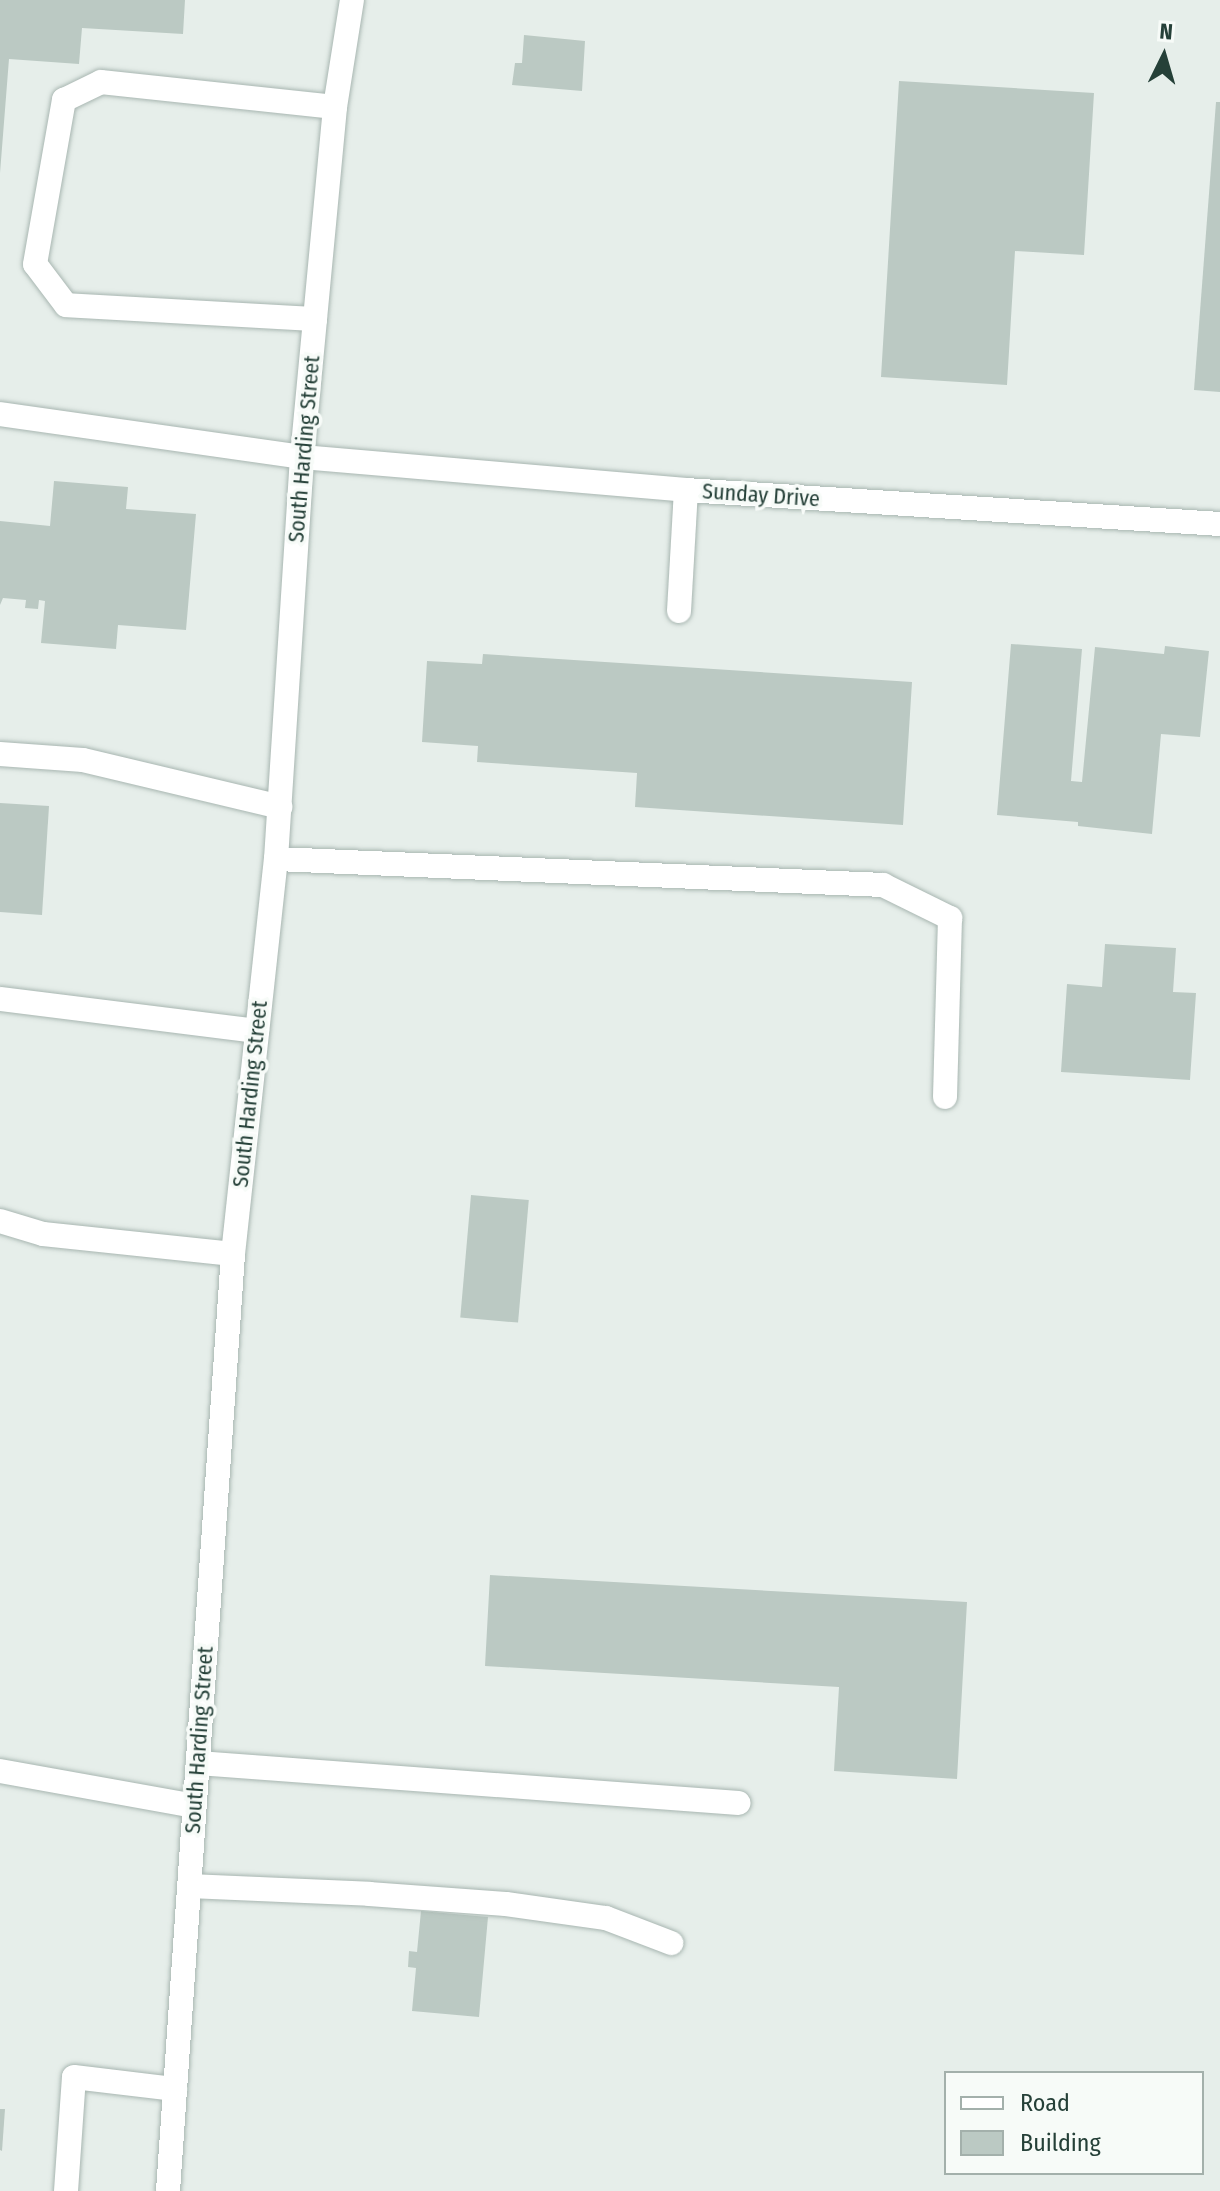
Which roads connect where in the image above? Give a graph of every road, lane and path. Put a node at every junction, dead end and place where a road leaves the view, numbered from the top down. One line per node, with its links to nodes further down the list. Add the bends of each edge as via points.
1 (352, 0): 2 (street, South Harding Street)
2 (335, 107): 3 (street, South Harding Street); 3 (street, via 101,82 64,100 35,264 66,305)
3 (315, 319): 5 (street, South Harding Street)
4 (0, 414): 5 (street, Sunday Drive)
5 (302, 457): 6 (street, Sunday Drive); 10 (street, South Harding Street)
6 (686, 490): 7 (street, Sunday Drive); 8 (street)
7 (1220, 524)
8 (679, 611)
9 (0, 754): 10 (street, via 83,760)
10 (280, 807): 11 (street, South Harding Street)
11 (276, 859): 13 (street, South Harding Street); 14 (street, via 883,885 950,918)
12 (0, 999): 13 (street)
13 (257, 1031): 16 (street, South Harding Street)
14 (945, 1097)
15 (0, 1221): 16 (street, via 43,1234)
16 (233, 1254): 17 (street, South Harding Street)
17 (198, 1763): 19 (street); 20 (street, South Harding Street)
18 (0, 1771): 20 (street)
19 (739, 1803)
20 (194, 1806): 21 (street, South Harding Street)
21 (189, 1886): 22 (street, via 506,1904 606,1918); 23 (street, South Harding Street)
22 (671, 1943)
23 (175, 2089): 24 (street, via 74,2077); 25 (street, South Harding Street)
24 (66, 2191)
25 (168, 2191)

